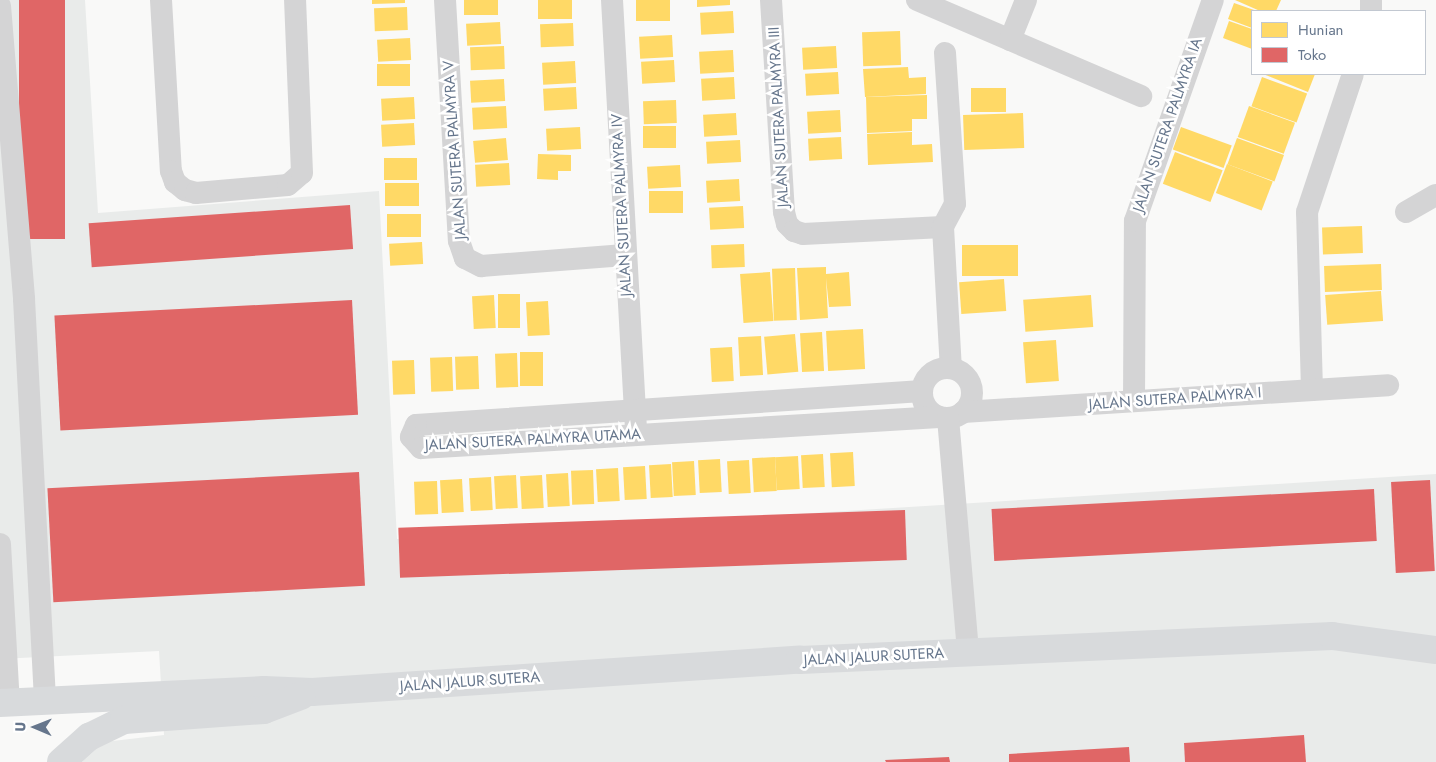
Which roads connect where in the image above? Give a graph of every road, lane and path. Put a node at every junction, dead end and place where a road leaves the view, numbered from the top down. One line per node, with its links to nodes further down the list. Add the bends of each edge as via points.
1 (161, 0): 2 (street, via 171,171 175,182 196,193 288,185 302,173)
2 (295, 0)
3 (445, 0): 18 (street, JALAN SUTERA PALMYRA V, via 459,241 465,258 481,266)
4 (612, 0): 18 (street, JALAN SUTERA PALMYRA IV)
5 (772, 0): 17 (street, JALAN SUTERA PALMYRA III, via 787,224 794,232 803,234)
6 (917, 0): 10 (street)
7 (1026, 0): 11 (street)
8 (1213, 0): 23 (street, JALAN SUTERA PALMYRA IA, via 1135,221)
9 (0, 6): 31 (street, via 24,299)
10 (947, 6): 11 (street)
11 (1010, 40): 14 (street)
12 (945, 53): 17 (street, via 955,204)
13 (1353, 75): 21 (street, via 1307,212)
14 (1141, 96)
15 (1436, 195): 16 (street)
16 (1406, 212)
17 (943, 227): 19 (street)
18 (625, 256): 24 (street, JALAN SUTERA PALMYRA IV)
19 (952, 368): 22 (street, via 935,370 928,375); 25 (street, via 971,383 972,399)
20 (1388, 385): 21 (street, JALAN SUTERA PALMYRA I)
21 (1312, 390): 23 (street, JALAN SUTERA PALMYRA I)
22 (922, 391): 24 (street, JALAN SUTERA PALMYRA UTAMA); 25 (street, via 926,407)
23 (1134, 401): 25 (street, JALAN SUTERA PALMYRA I)
24 (634, 410): 26 (street, JALAN SUTERA PALMYRA IV); 26 (street, JALAN SUTERA PALMYRA UTAMA, via 416,425 411,437 421,448)
25 (950, 416): 26 (street, JALAN SUTERA PALMYRA UTAMA); 29 (street)
26 (637, 436)
27 (0, 544): 32 (street)
28 (1436, 650): 29 (main road, JALAN JALUR SUTERA, via 1332,636)
29 (968, 653): 30 (main road, JALAN JALUR SUTERA, via 800,660)
30 (312, 692): 31 (main road, JALAN JALUR SUTERA, via 264,690); 33 (main road, JALAN JALUR SUTERA, via 264,710 124,720 89,737)
31 (45, 701): 32 (main road, JALAN JALUR SUTERA)
32 (5, 703)
33 (61, 762)

